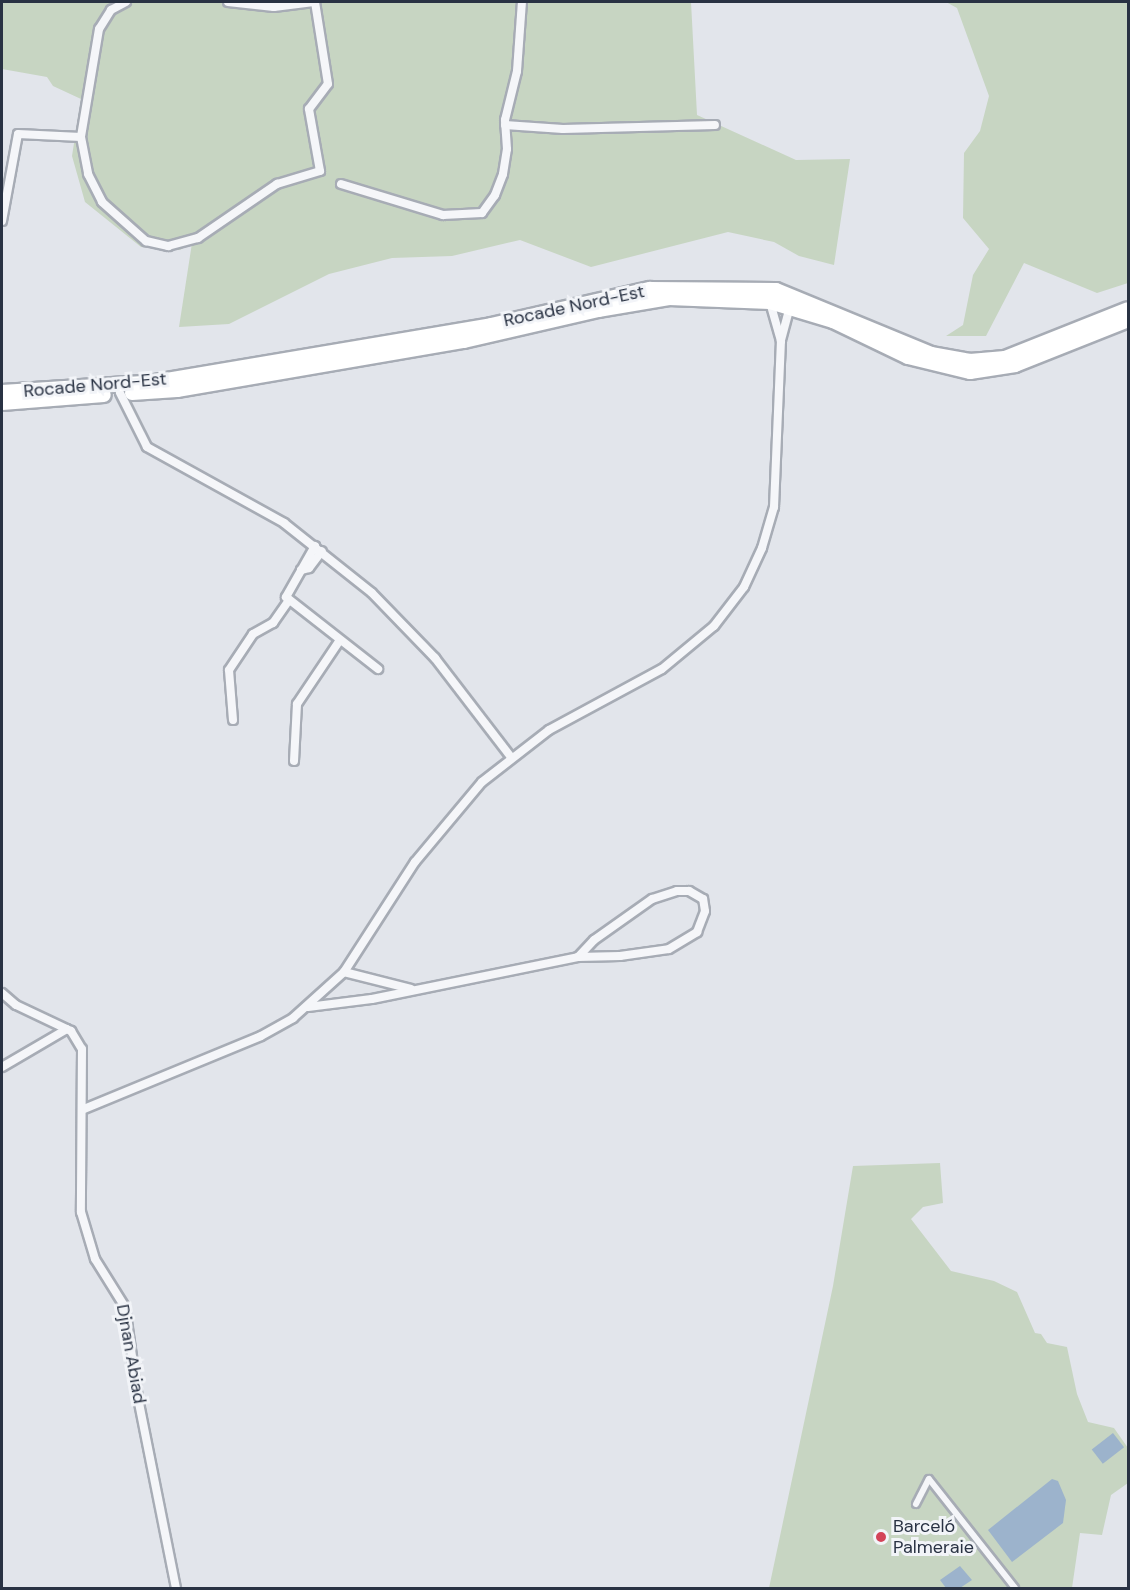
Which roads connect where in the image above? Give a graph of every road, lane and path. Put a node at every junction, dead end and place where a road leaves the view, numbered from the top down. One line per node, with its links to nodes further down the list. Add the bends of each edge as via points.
1 (126, 2): 7 (street, via 111,10 99,29)
2 (228, 2): 3 (street, via 274,7)
3 (314, 2): 7 (street, via 328,84 309,109 321,166 316,174 277,184 198,238 183,244 155,245 102,202 88,174)
4 (522, 2): 5 (street, via 517,71)
5 (505, 125): 6 (street, via 571,129); 8 (street, via 507,148 499,188 478,215 443,215)
6 (715, 125)
7 (81, 137): 9 (street, via 18,134)
8 (341, 184)
9 (2, 222)
10 (770, 302): 11 (highway, Rocade Nord-Est); 14 (street); 16 (highway, Rocade Nord-Est, via 669,298 464,341 177,390)
11 (790, 307): 13 (highway, Rocade Nord-Est, via 833,321 908,357 970,372 1015,365); 14 (street)
12 (1128, 309): 15 (highway, Rocade Nord-Est, via 1005,358 970,361 931,354 776,290 650,289 491,325 155,382)
13 (1128, 320)
14 (781, 341): 23 (street, via 774,507 762,548 738,596 704,637 662,669 549,730)
15 (2, 392)
16 (120, 393): 17 (highway, Rocade Nord-Est); 18 (street, via 136,430 153,451 253,504)
17 (2, 403)
18 (319, 548): 19 (street, via 286,592); 23 (street, via 417,638)
19 (289, 600): 20 (street); 22 (street, via 273,623 253,634 229,670)
20 (340, 639): 21 (street); 24 (street, via 295,708)
21 (378, 669)
22 (233, 720)
23 (511, 757): 26 (street, via 447,820)
24 (294, 761)
25 (578, 957): 25 (street, via 642,954 681,945 701,925 703,899 689,891 658,896 625,916); 27 (street)
26 (344, 972): 27 (street); 29 (street)
27 (413, 989): 29 (street)
28 (2, 993): 30 (street, via 16,1005)
29 (307, 1008): 32 (street, via 261,1036)
30 (67, 1029): 31 (street); 32 (street, Djnan Abiad, via 82,1049)
31 (2, 1067)
32 (84, 1109): 34 (street, Djnan Abiad, via 81,1212 95,1259 125,1307 138,1398)
33 (916, 1504): 35 (street, via 929,1479)
34 (176, 1588)
35 (1013, 1588)

